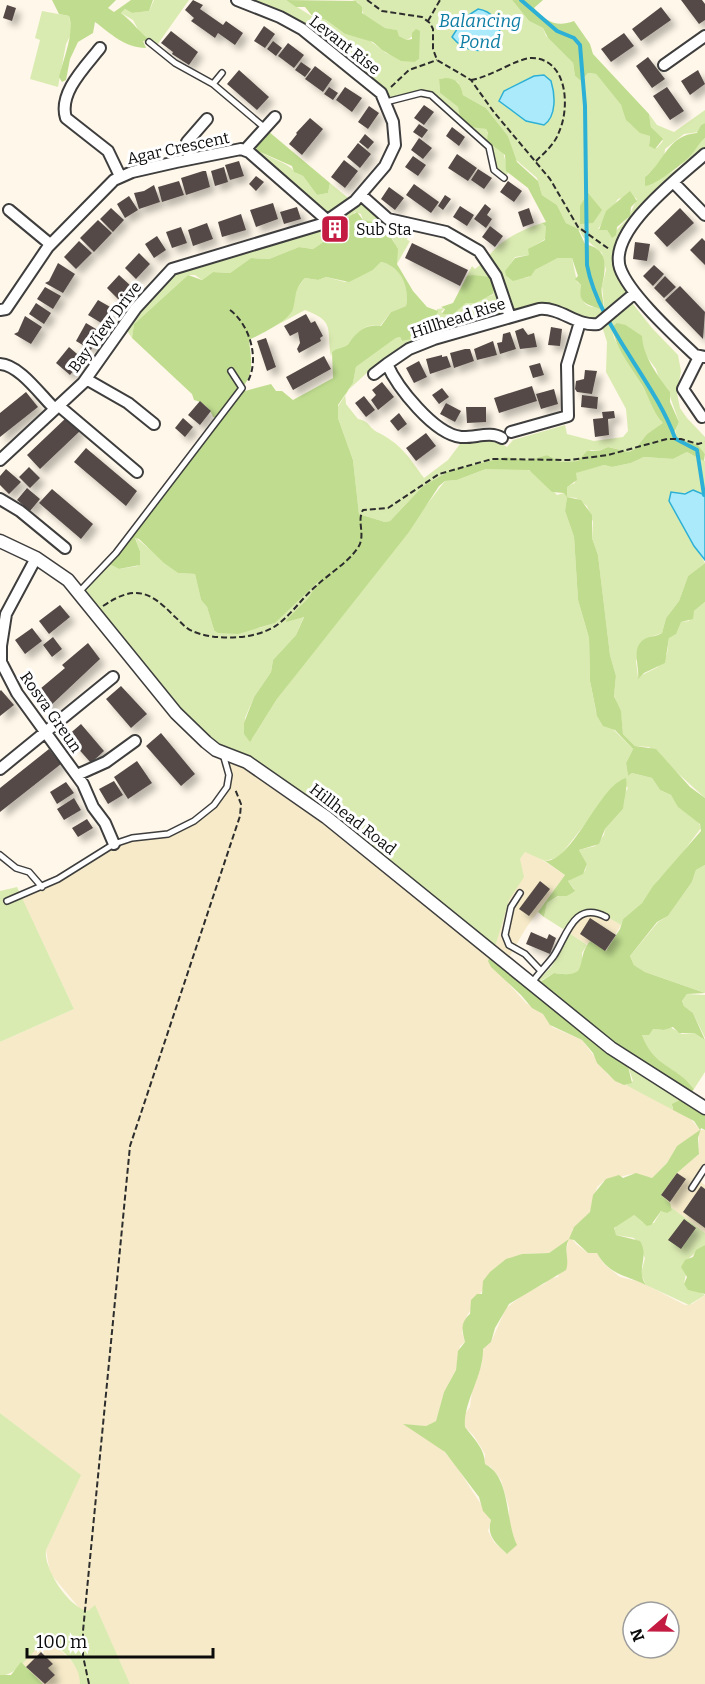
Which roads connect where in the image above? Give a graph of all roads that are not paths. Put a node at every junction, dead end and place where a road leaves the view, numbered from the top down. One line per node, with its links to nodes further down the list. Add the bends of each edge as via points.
1 (237, 0): 8 (street, Levant Rise, via 302,29)
2 (705, 36): 5 (street)
3 (149, 42): 7 (lane, via 175,63)
4 (100, 48): 15 (street, via 69,90 63,111 66,118 108,151)
5 (664, 65)
6 (222, 73): 7 (lane)
7 (213, 84): 11 (lane)
8 (385, 99): 16 (lane, via 429,94 489,147 494,170); 18 (street, via 394,145 385,166)
9 (275, 117): 11 (street)
10 (207, 119): 14 (street, via 186,145)
11 (265, 128): 12 (street)
12 (245, 150): 14 (street, Agar Crescent); 21 (street, Agar Crescent)
13 (705, 154): 17 (street)
14 (189, 159): 15 (street, Agar Crescent)
15 (120, 177): 22 (street, Agar Crescent)
16 (504, 178)
17 (674, 183): 20 (street); 23 (street, via 636,219 619,254 624,276)
18 (361, 195): 21 (street); 25 (street, via 388,219 446,232 479,251 496,276)
19 (9, 210): 22 (street)
20 (705, 215)
21 (325, 223): 32 (street, Bay View Drive, via 172,269 136,308)
22 (50, 244): 24 (street, Agar Crescent, via 6,309)
23 (635, 293): 26 (street, Hillhead Rise, via 609,318 595,324); 27 (street)
24 (0, 310)
25 (510, 317): 26 (street, Hillhead Rise, via 545,309); 29 (street, Hillhead Rise, via 424,343)
26 (580, 322): 29 (street, via 567,365 573,416 507,435 451,440 424,414)
27 (702, 357): 34 (street, via 683,389)
28 (0, 364): 33 (street, via 23,377)
29 (387, 364): 31 (street, Hillhead Rise)
30 (231, 371): 42 (lane, via 242,388 116,553)
31 (375, 374)
32 (86, 379): 33 (street, Bay View Drive); 35 (street, via 128,403)
33 (57, 408): 36 (street, Bay View Drive); 37 (street)
34 (702, 417)
35 (154, 424)
36 (0, 460)
37 (137, 472)
38 (0, 499): 40 (street)
39 (0, 541): 41 (street, Hillhead Road)
40 (65, 548)
41 (36, 558): 42 (street, Hillhead Road); 43 (street, Rosva Greun)
42 (79, 592): 47 (street, Hillhead Road, via 176,713)
43 (3, 617): 45 (street, Rosva Greun, via 4,670)
44 (113, 677): 45 (street)
45 (46, 731): 48 (street); 49 (street, Rosva Greun)
46 (135, 741): 49 (street, via 106,762)
47 (223, 753): 50 (lane, via 230,781 214,805 181,830); 57 (street, Hillhead Road, via 257,769 349,835)
48 (0, 769)
49 (77, 775): 50 (street, Rosva Greun)
50 (114, 844): 52 (lane)
51 (0, 855): 52 (lane, via 16,868 29,872)
52 (42, 887): 54 (lane)
53 (520, 893): 56 (lane, via 506,923 506,938 509,945 525,954)
54 (7, 901)
55 (606, 917): 56 (lane, via 592,913 572,922)
56 (541, 971): 57 (lane)
57 (530, 985): 58 (street, Hillhead Road, via 632,1064)
58 (705, 1108)
59 (705, 1168): 60 (lane)
60 (692, 1188)

